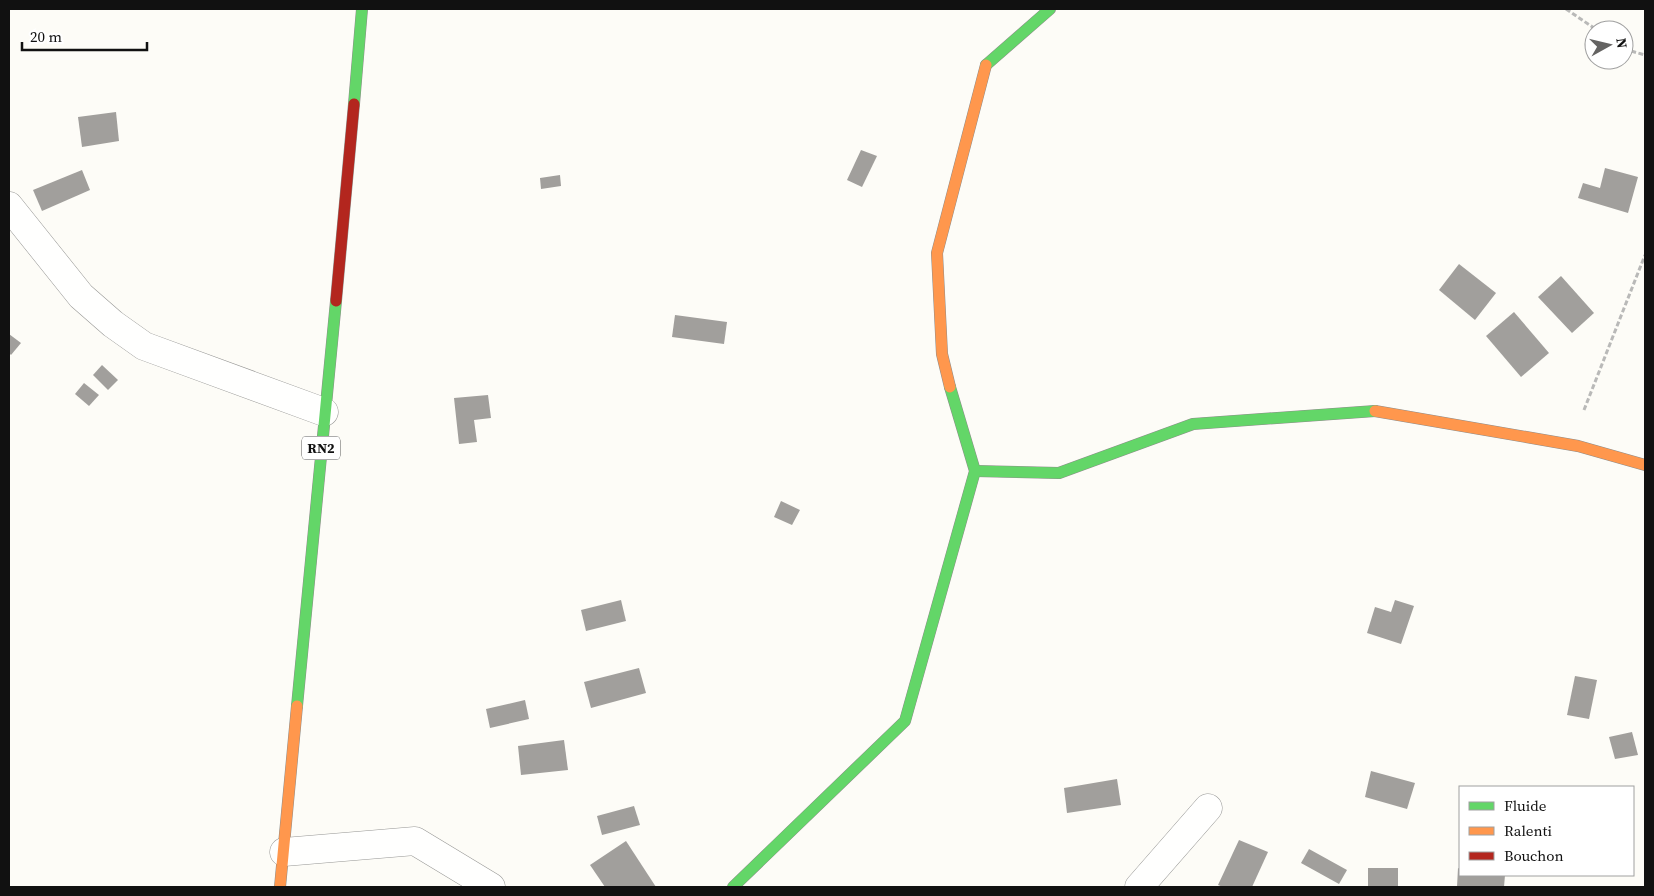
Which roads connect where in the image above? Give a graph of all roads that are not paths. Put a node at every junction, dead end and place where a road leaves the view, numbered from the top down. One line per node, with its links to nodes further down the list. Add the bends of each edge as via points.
1 (362, 9): 4 (main road, RN2, via 342,251)
2 (1050, 9): 6 (main road, via 984,67 937,253 942,354 955,410)
3 (9, 206): 4 (street, via 81,296 144,346)
4 (324, 412): 8 (main road, RN2)
5 (1645, 465): 6 (main road, via 1568,444 1370,410 1193,424 1059,473)
6 (975, 471): 11 (main road, via 905,721)
7 (1208, 808): 12 (street)
8 (284, 852): 9 (main road, RN2); 10 (street, via 415,841)
9 (280, 887)
10 (492, 887)
11 (734, 887)
12 (1139, 887)

